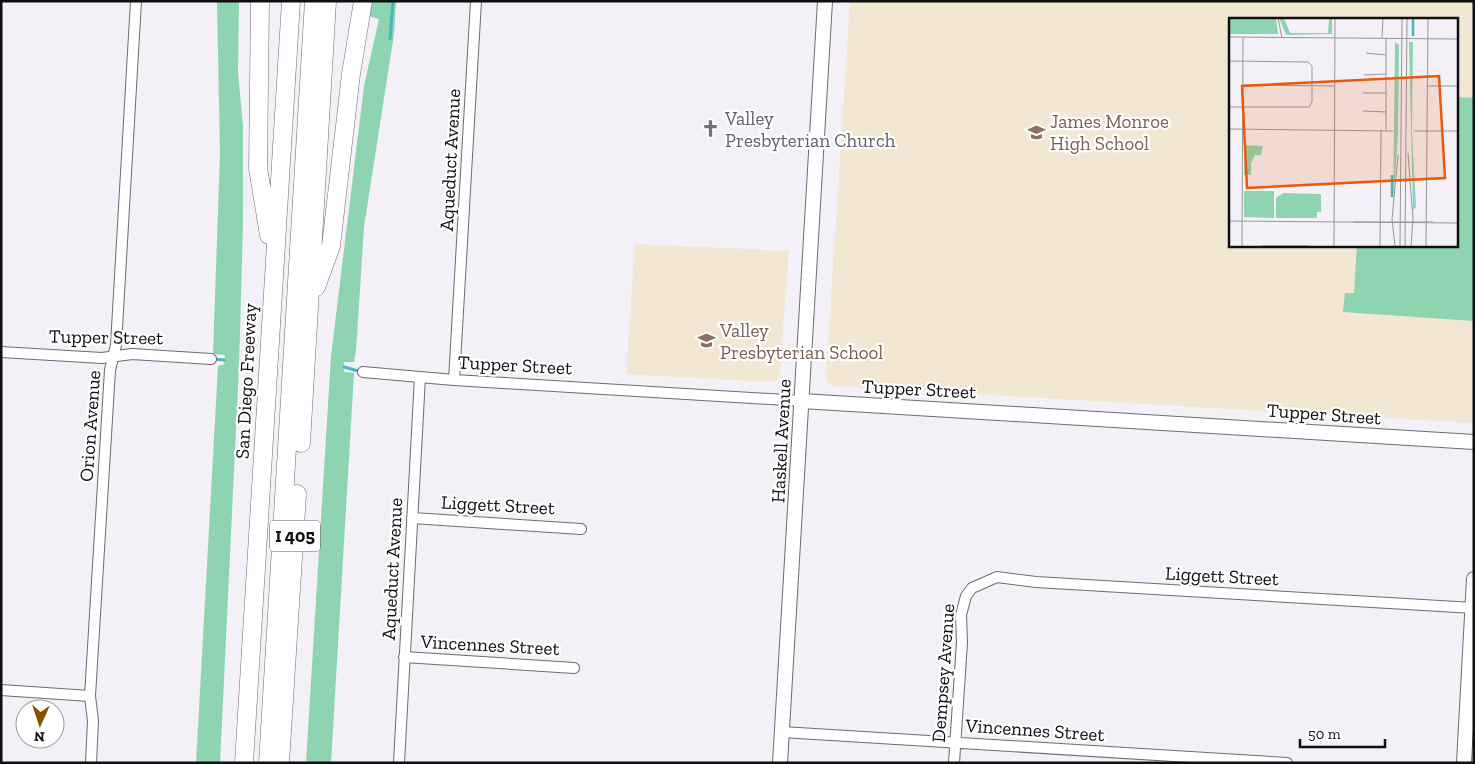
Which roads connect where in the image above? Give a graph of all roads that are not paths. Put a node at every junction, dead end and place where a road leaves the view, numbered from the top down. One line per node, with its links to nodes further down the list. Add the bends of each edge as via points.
1 (136, 1): 13 (street, Orion Avenue)
2 (260, 1): 10 (highway, via 258,168)
3 (291, 1): 9 (highway, San Diego Freeway / I 405)
4 (314, 1): 34 (highway)
5 (327, 1): 11 (highway, I 405)
6 (363, 1): 11 (highway, via 331,246)
7 (476, 1): 17 (street, Aqueduct Avenue)
8 (826, 1): 18 (street, Haskell Avenue)
9 (289, 24): 10 (highway, San Diego Freeway / I 405); 33 (highway, via 303,45)
10 (274, 265): 32 (highway, San Diego Freeway / I 405)
11 (309, 309): 35 (highway, I 405)
12 (1, 352): 13 (street, Tupper Street)
13 (114, 356): 14 (street, Tupper Street); 28 (street, Orion Avenue, via 110,370)
14 (211, 358)
15 (363, 372): 16 (street, Tupper Street)
16 (420, 377): 17 (street, Tupper Street); 20 (street, Aqueduct Avenue)
17 (454, 380): 18 (street, Tupper Street)
18 (802, 401): 19 (street, Tupper Street); 29 (street, Haskell Avenue)
19 (1474, 442)
20 (412, 518): 21 (street, Liggett Street); 25 (street, Aqueduct Avenue)
21 (581, 529)
22 (1474, 579): 24 (street)
23 (972, 588): 24 (street, Liggett Street, via 997,577 1008,577 1036,582); 30 (street, Dempsey Avenue, via 966,596 961,615)
24 (1473, 608): 40 (street)
25 (404, 657): 26 (street, Vincennes Street); 36 (street, Aqueduct Avenue)
26 (574, 668)
27 (1, 690): 28 (street)
28 (90, 696): 31 (street, Orion Avenue, via 93,721)
29 (782, 732): 30 (street, Vincennes Street); 37 (street, Haskell Avenue)
30 (955, 742): 38 (street, Dempsey Avenue); 39 (street, Vincennes Street)
31 (91, 763)
32 (244, 763)
33 (260, 763)
34 (268, 763)
35 (280, 763)
36 (399, 763)
37 (780, 763)
38 (954, 763)
39 (1287, 763)
40 (1464, 763)

